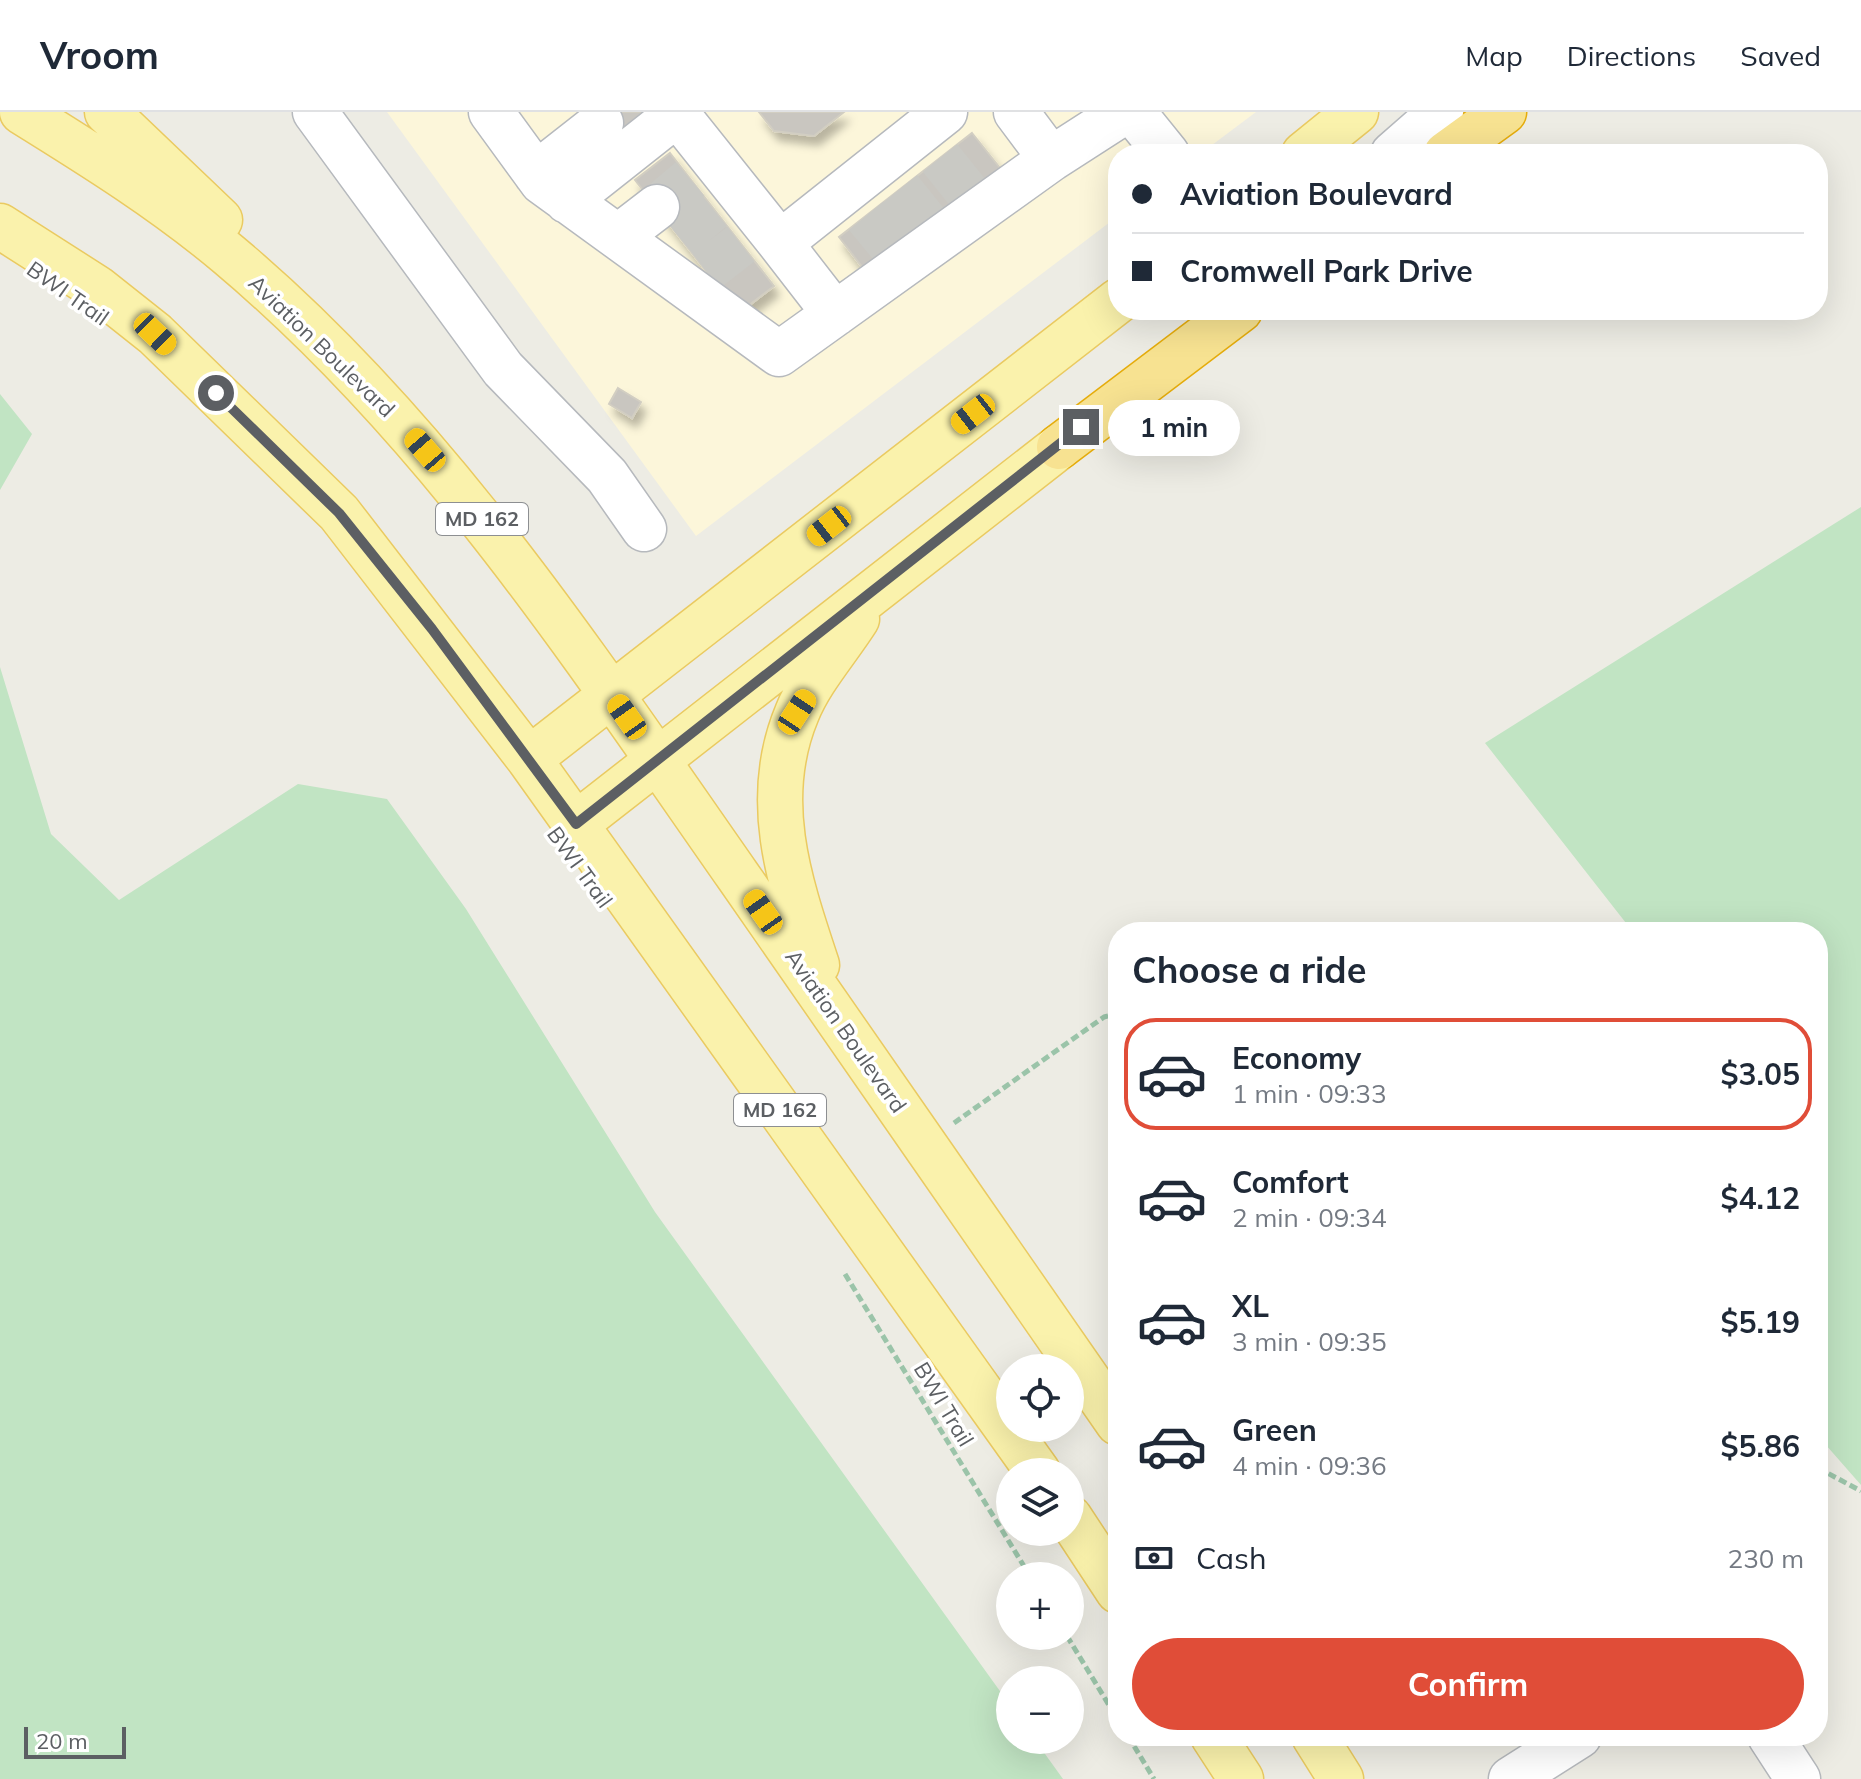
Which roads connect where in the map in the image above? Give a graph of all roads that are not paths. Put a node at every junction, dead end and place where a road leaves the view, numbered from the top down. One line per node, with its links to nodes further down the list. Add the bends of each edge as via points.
1 (22, 112): 25 (main road, Aviation Boulevard / MD 162, via 109,166 228,254)
2 (107, 112): 25 (main road, via 237,237)
3 (315, 112): 27 (street, via 503,369 607,476)
4 (491, 112): 18 (street)
5 (1016, 112): 17 (street)
6 (1124, 112): 17 (street)
7 (1133, 112): 13 (street)
8 (1356, 112): 14 (main road)
9 (1441, 112): 15 (street)
10 (1504, 112): 16 (highway)
11 (601, 123): 18 (street)
12 (934, 134): 20 (street, via 856,203)
13 (1159, 144)
14 (1316, 144)
15 (1404, 144)
16 (1460, 144)
17 (1051, 159): 22 (street, via 975,201)
18 (552, 188): 20 (street, via 677,114 714,185); 22 (street, via 651,235 779,354)
19 (0, 226): 30 (main road, MD 162, via 97,288 155,334 339,513)
20 (762, 238): 22 (street)
21 (1108, 309): 29 (main road)
22 (835, 314)
23 (1204, 320): 26 (street)
24 (1227, 320): 26 (highway)
25 (337, 355): 29 (main road, Aviation Boulevard / MD 162, via 462,493)
26 (1059, 447): 28 (main road)
27 (644, 529)
28 (874, 591): 31 (main road); 33 (main road, via 797,712 780,775 779,823 789,880)
29 (612, 695): 30 (main road); 31 (main road, Aviation Boulevard / MD 162)
30 (529, 759): 32 (main road, MD 162)
31 (658, 761): 32 (main road); 33 (main road, Aviation Boulevard / MD 162)
32 (576, 824): 35 (main road, MD 162)
33 (833, 1013): 34 (main road, Aviation Boulevard / MD 162)
34 (1108, 1409)
35 (1028, 1458)
36 (1084, 1539): 37 (main road)
37 (1108, 1576)
38 (1220, 1746): 43 (main road)
39 (1320, 1746): 44 (main road)
40 (1564, 1746): 42 (street)
41 (1777, 1746): 45 (street)
42 (1519, 1777)
43 (1241, 1779)
44 (1341, 1779)
45 (1798, 1779)

